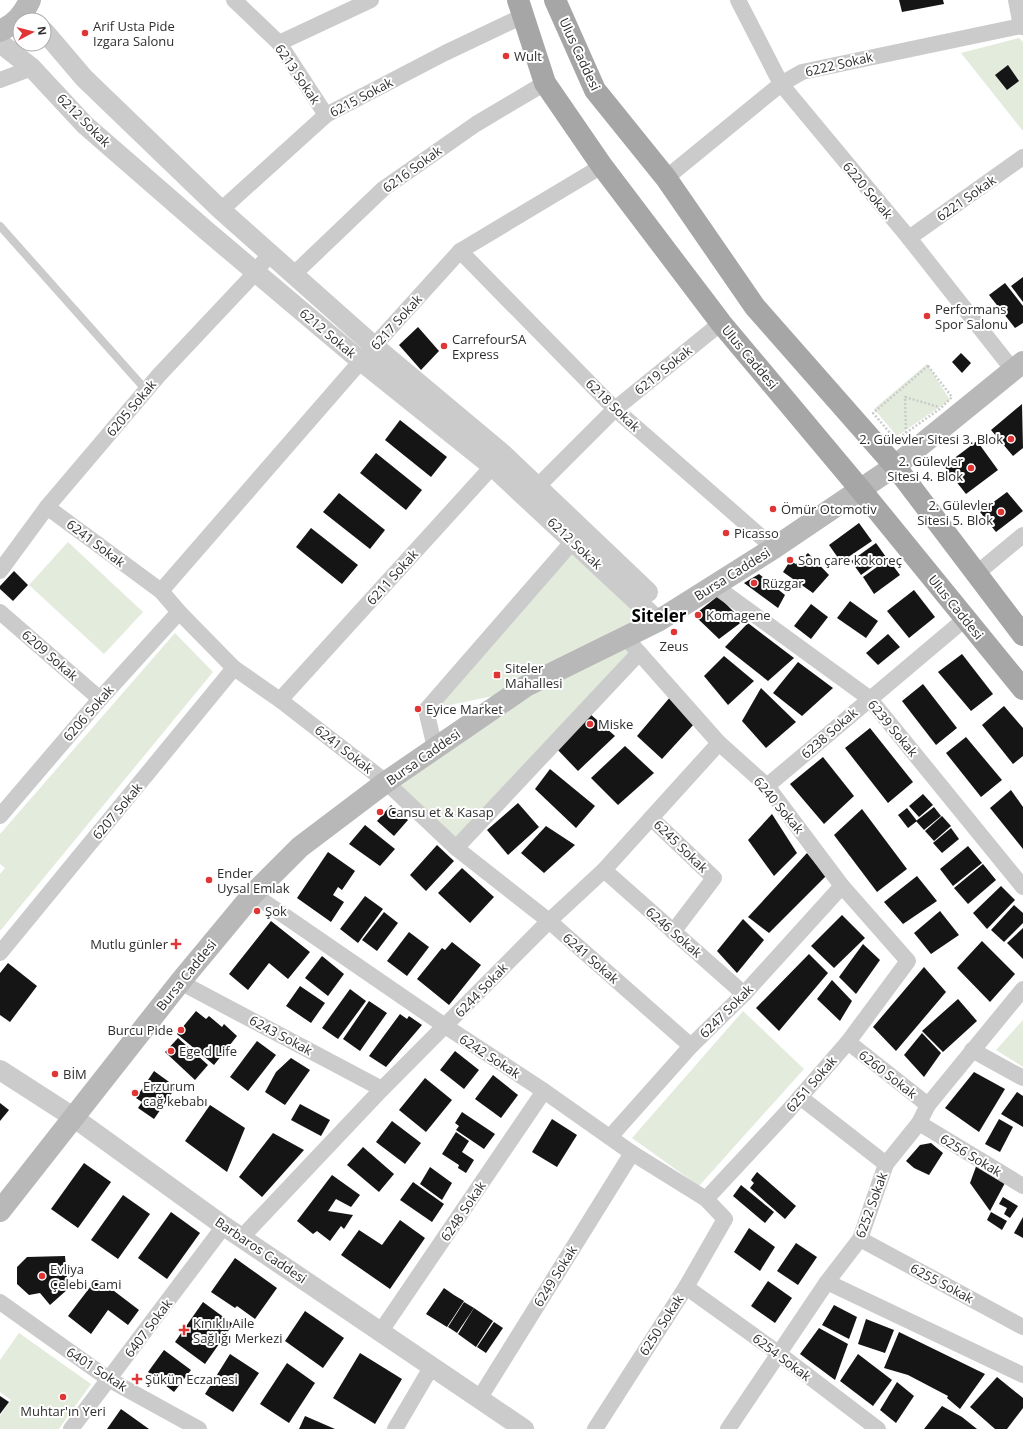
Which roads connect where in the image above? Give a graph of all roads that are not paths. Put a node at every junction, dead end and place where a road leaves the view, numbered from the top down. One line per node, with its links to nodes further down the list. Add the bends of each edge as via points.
1 (234, 0): 12 (street, 6213 Sokak)
2 (370, 0): 12 (street)
3 (555, 0): 20 (main road, Ulus Caddesi, via 595,90)
4 (738, 0): 16 (street, 6220 Sokak)
5 (1016, 0): 8 (street)
6 (31, 8): 9 (main road, via 14,24)
7 (521, 8): 15 (main road, Ulus Caddesi); 17 (street, 6215 Sokak, via 445,54)
8 (1022, 26): 16 (street, 6222 Sokak, via 802,72)
9 (0, 31)
10 (52, 40): 21 (street, 6212 Sokak, via 84,78)
11 (0, 43): 13 (street, 6212 Sokak)
12 (279, 43): 17 (street, 6213 Sokak)
13 (32, 68): 14 (street); 26 (street, 6212 Sokak, via 85,125)
14 (0, 80)
15 (545, 83): 19 (main road, Ulus Caddesi); 27 (street, 6216 Sokak, via 476,124 383,189)
16 (781, 84): 20 (street, 6222 Sokak); 23 (street, 6220 Sokak)
17 (326, 116): 21 (street, 6215 Sokak)
18 (1023, 157): 23 (street, 6221 Sokak)
19 (602, 166): 24 (street, 6217 Sokak); 28 (main road, Ulus Caddesi)
20 (666, 178): 35 (main road, Ulus Caddesi, via 755,307)
21 (221, 210): 25 (street, 6212 Sokak)
22 (0, 226): 32 (lane)
23 (909, 238): 31 (street, 6220 Sokak)
24 (460, 251): 29 (street, 6217 Sokak); 33 (street, 6218 Sokak)
25 (270, 253): 26 (street, 6205 Sokak); 27 (street, 6212 Sokak)
26 (256, 272): 30 (street, 6212 Sokak); 32 (street, 6205 Sokak)
27 (294, 274): 29 (street, 6212 Sokak)
28 (722, 323): 33 (street, 6219 Sokak); 37 (main road, Ulus Caddesi)
29 (374, 346): 30 (street, 6217 Sokak); 34 (street, 6212 Sokak)
30 (362, 362): 34 (street, 6212 Sokak); 45 (street, 6217 Sokak)
31 (1018, 366): 35 (main road, Bursa Caddesi)
32 (146, 390): 38 (street, 6205 Sokak)
33 (615, 409): 36 (street, 6219 Sokak); 41 (street, 6218 Sokak)
34 (498, 461): 36 (street, 6212 Sokak); 40 (street, 6212 Sokak); 56 (street, 6211 Sokak)
35 (895, 466): 37 (main road, Bursa Caddesi); 43 (main road, Ulus Caddesi)
36 (538, 486): 40 (street, 6212 Sokak)
37 (860, 489): 41 (main road, Bursa Caddesi); 49 (main road, Ulus Caddesi)
38 (47, 506): 42 (street, 6205 Sokak); 45 (street, 6241 Sokak)
39 (1023, 535): 43 (street)
40 (578, 536): 48 (street, 6212 Sokak); 58 (street, via 426,710)
41 (774, 548): 44 (main road, Bursa Caddesi)
42 (3, 561)
43 (976, 574): 50 (main road, Ulus Caddesi)
44 (715, 586): 48 (main road, Bursa Caddesi); 54 (street, 6239 Sokak)
45 (161, 591): 47 (street, 6241 Sokak)
46 (0, 612): 55 (street, 6209 Sokak)
47 (179, 612): 52 (street, 6241 Sokak); 55 (street, 6206 Sokak)
48 (664, 617): 51 (main road, Bursa Caddesi)
49 (965, 619): 53 (main road, Ulus Caddesi); 54 (street, 6238 Sokak)
50 (1023, 635)
51 (632, 646): 57 (street, 6240 Sokak); 58 (main road, Bursa Caddesi, via 526,686); 63 (street)
52 (234, 668): 56 (street, 6241 Sokak); 70 (street, 6207 Sokak)
53 (1023, 689)
54 (869, 698): 60 (street, 6238 Sokak); 66 (street, 6239 Sokak)
55 (100, 699): 61 (street, 6206 Sokak)
56 (280, 700): 59 (street, 6241 Sokak)
57 (719, 743): 60 (street, 6240 Sokak); 62 (street, 6244 Sokak)
58 (435, 748): 59 (main road, Bursa Caddesi)
59 (386, 782): 63 (street, 6241 Sokak); 67 (main road, Bursa Caddesi, via 300,847)
60 (767, 786): 65 (street, 6240 Sokak)
61 (0, 816)
62 (651, 818): 64 (street, 6244 Sokak); 69 (street, 6245 Sokak, via 714,878)
63 (456, 848): 68 (street, 6241 Sokak)
64 (604, 870): 68 (street, 6244 Sokak); 69 (street, 6246 Sokak)
65 (842, 886): 71 (street, 6240 Sokak); 74 (street, 6247 Sokak)
66 (1023, 887)
67 (253, 894): 72 (main road, Bursa Caddesi); 75 (street, 6242 Sokak)
68 (549, 921): 75 (street, 6244 Sokak); 77 (street, 6241 Sokak)
69 (673, 932): 74 (street, 6246 Sokak)
70 (0, 953)
71 (908, 962): 76 (street, 6251 Sokak)
72 (180, 982): 81 (street, 6243 Sokak); 85 (main road, Bursa Caddesi)
73 (1023, 988): 78 (street, 6252 Sokak)
74 (744, 994): 77 (street, 6247 Sokak)
75 (446, 1026): 81 (street, 6244 Sokak); 82 (street, 6242 Sokak)
76 (848, 1042): 83 (street, 6251 Sokak); 84 (street, 6260 Sokak)
77 (691, 1046): 87 (street, 6247 Sokak)
78 (972, 1050): 80 (street); 84 (street, 6252 Sokak)
79 (0, 1070): 85 (street, Barbaros Caddesi)
80 (1023, 1078)
81 (382, 1089): 95 (street, 6244 Sokak)
82 (544, 1090): 87 (street, 6242 Sokak); 101 (street, 6248 Sokak)
83 (800, 1097): 89 (street); 91 (street, 6251 Sokak)
84 (928, 1105): 86 (street, 6252 Sokak)
85 (73, 1118): 92 (main road, Bursa Caddesi); 94 (street, Barbaros Caddesi)
86 (919, 1123): 89 (street, 6252 Sokak); 90 (street, 6256 Sokak)
87 (610, 1137): 88 (street, 6242 Sokak)
88 (632, 1153): 91 (street, 6242 Sokak); 106 (street, 6249 Sokak)
89 (886, 1164): 96 (street, 6252 Sokak)
90 (1023, 1186)
91 (706, 1199): 93 (street, 6242 Sokak)
92 (0, 1211)
93 (725, 1219): 98 (street, 6250 Sokak)
94 (224, 1226): 95 (street, Barbaros Caddesi); 105 (street, 6407 Sokak)
95 (242, 1237): 101 (street, Barbaros Caddesi)
96 (860, 1239): 97 (street, 6252 Sokak); 100 (street, 6255 Sokak)
97 (827, 1282): 102 (street, 6252 Sokak); 104 (street)
98 (686, 1288): 102 (street, 6254 Sokak); 111 (street, 6250 Sokak)
99 (0, 1302): 105 (street, 6401 Sokak)
100 (1023, 1326)
101 (381, 1331): 103 (street, Barbaros Caddesi)
102 (778, 1354): 112 (street, 6252 Sokak); 113 (street, 6254 Sokak)
103 (432, 1366): 106 (street, Barbaros Caddesi); 109 (street)
104 (1023, 1376)
105 (110, 1380): 107 (street, 6407 Sokak); 108 (street, 6401 Sokak)
106 (479, 1399): 110 (street, Barbaros Caddesi)
107 (71, 1429)
108 (198, 1429)
109 (395, 1429)
110 (524, 1429)
111 (595, 1429)
112 (728, 1429)
113 (878, 1429)

